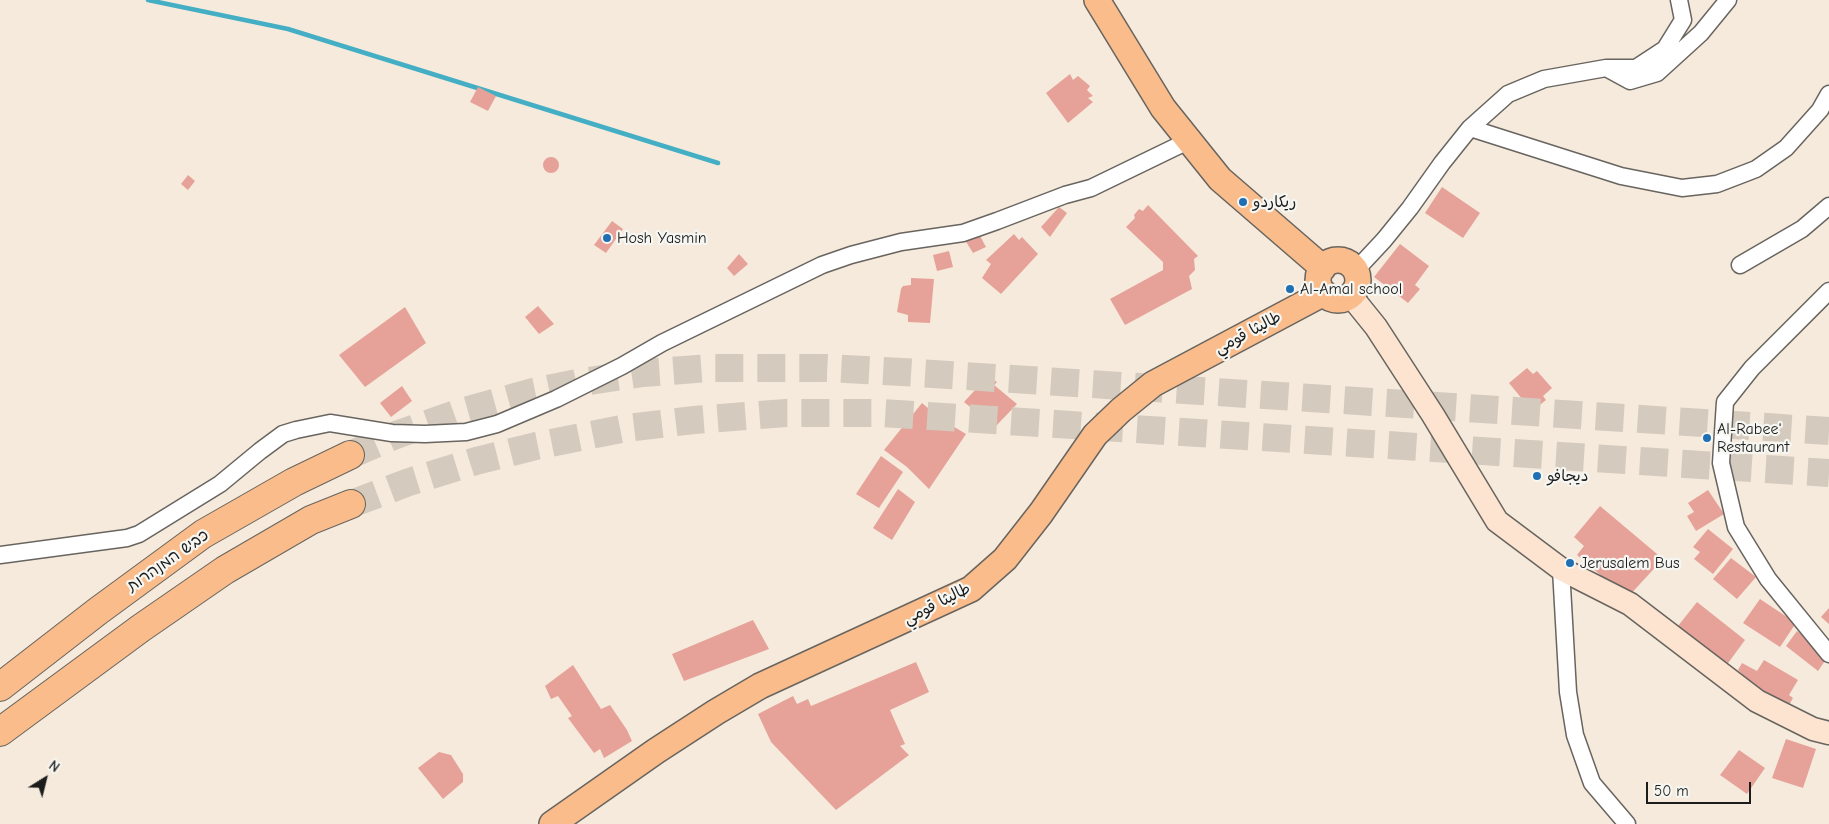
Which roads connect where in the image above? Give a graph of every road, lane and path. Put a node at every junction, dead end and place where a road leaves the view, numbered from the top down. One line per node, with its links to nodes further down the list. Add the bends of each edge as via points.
1 (1097, 0): 7 (main road, via 1163,108)
2 (1680, 0): 4 (street, via 1683,20 1665,49 1636,68)
3 (1728, 0): 4 (street, via 1701,33 1657,73 1630,82)
4 (1606, 68): 6 (street, via 1544,79 1508,94)
5 (1829, 94): 6 (street, via 1820,110 1786,148 1756,169 1717,184 1682,188 1621,176)
6 (1470, 128): 11 (street, via 1410,208)
7 (1190, 140): 10 (main road, via 1220,179); 17 (street, via 1090,188 963,233 901,242 822,266 662,343 556,399 497,424 466,432 425,434 330,423 296,430 283,434 220,484 140,534)
8 (1829, 206): 9 (street, via 1802,229)
9 (1740, 265)
10 (1323, 268): 11 (main road, via 1330,262 1341,260); 13 (main road, via 1318,282)
11 (1356, 270): 14 (main road, via 1357,287)
12 (1829, 290): 19 (street, via 1752,368 1725,402 1721,463 1736,527 1768,580)
13 (1324, 293): 14 (main road, via 1340,300); 23 (main road, طاليثا قومي, via 1153,384 1121,410 1095,435 1042,513 1005,559 971,589 760,686 656,751)
14 (1351, 296): 18 (street, via 1376,326 1497,521)
15 (350, 455): 20 (highway, כביש המנהרות, via 294,482 203,534)
16 (351, 504): 21 (highway, via 311,520 225,570)
17 (0, 555)
18 (1561, 569): 22 (street, via 1630,604 1757,701 1813,728); 24 (street, via 1568,692 1575,735 1592,783)
19 (1829, 654)
20 (0, 687)
21 (0, 732)
22 (1829, 732)
23 (552, 824)
24 (1627, 824)

